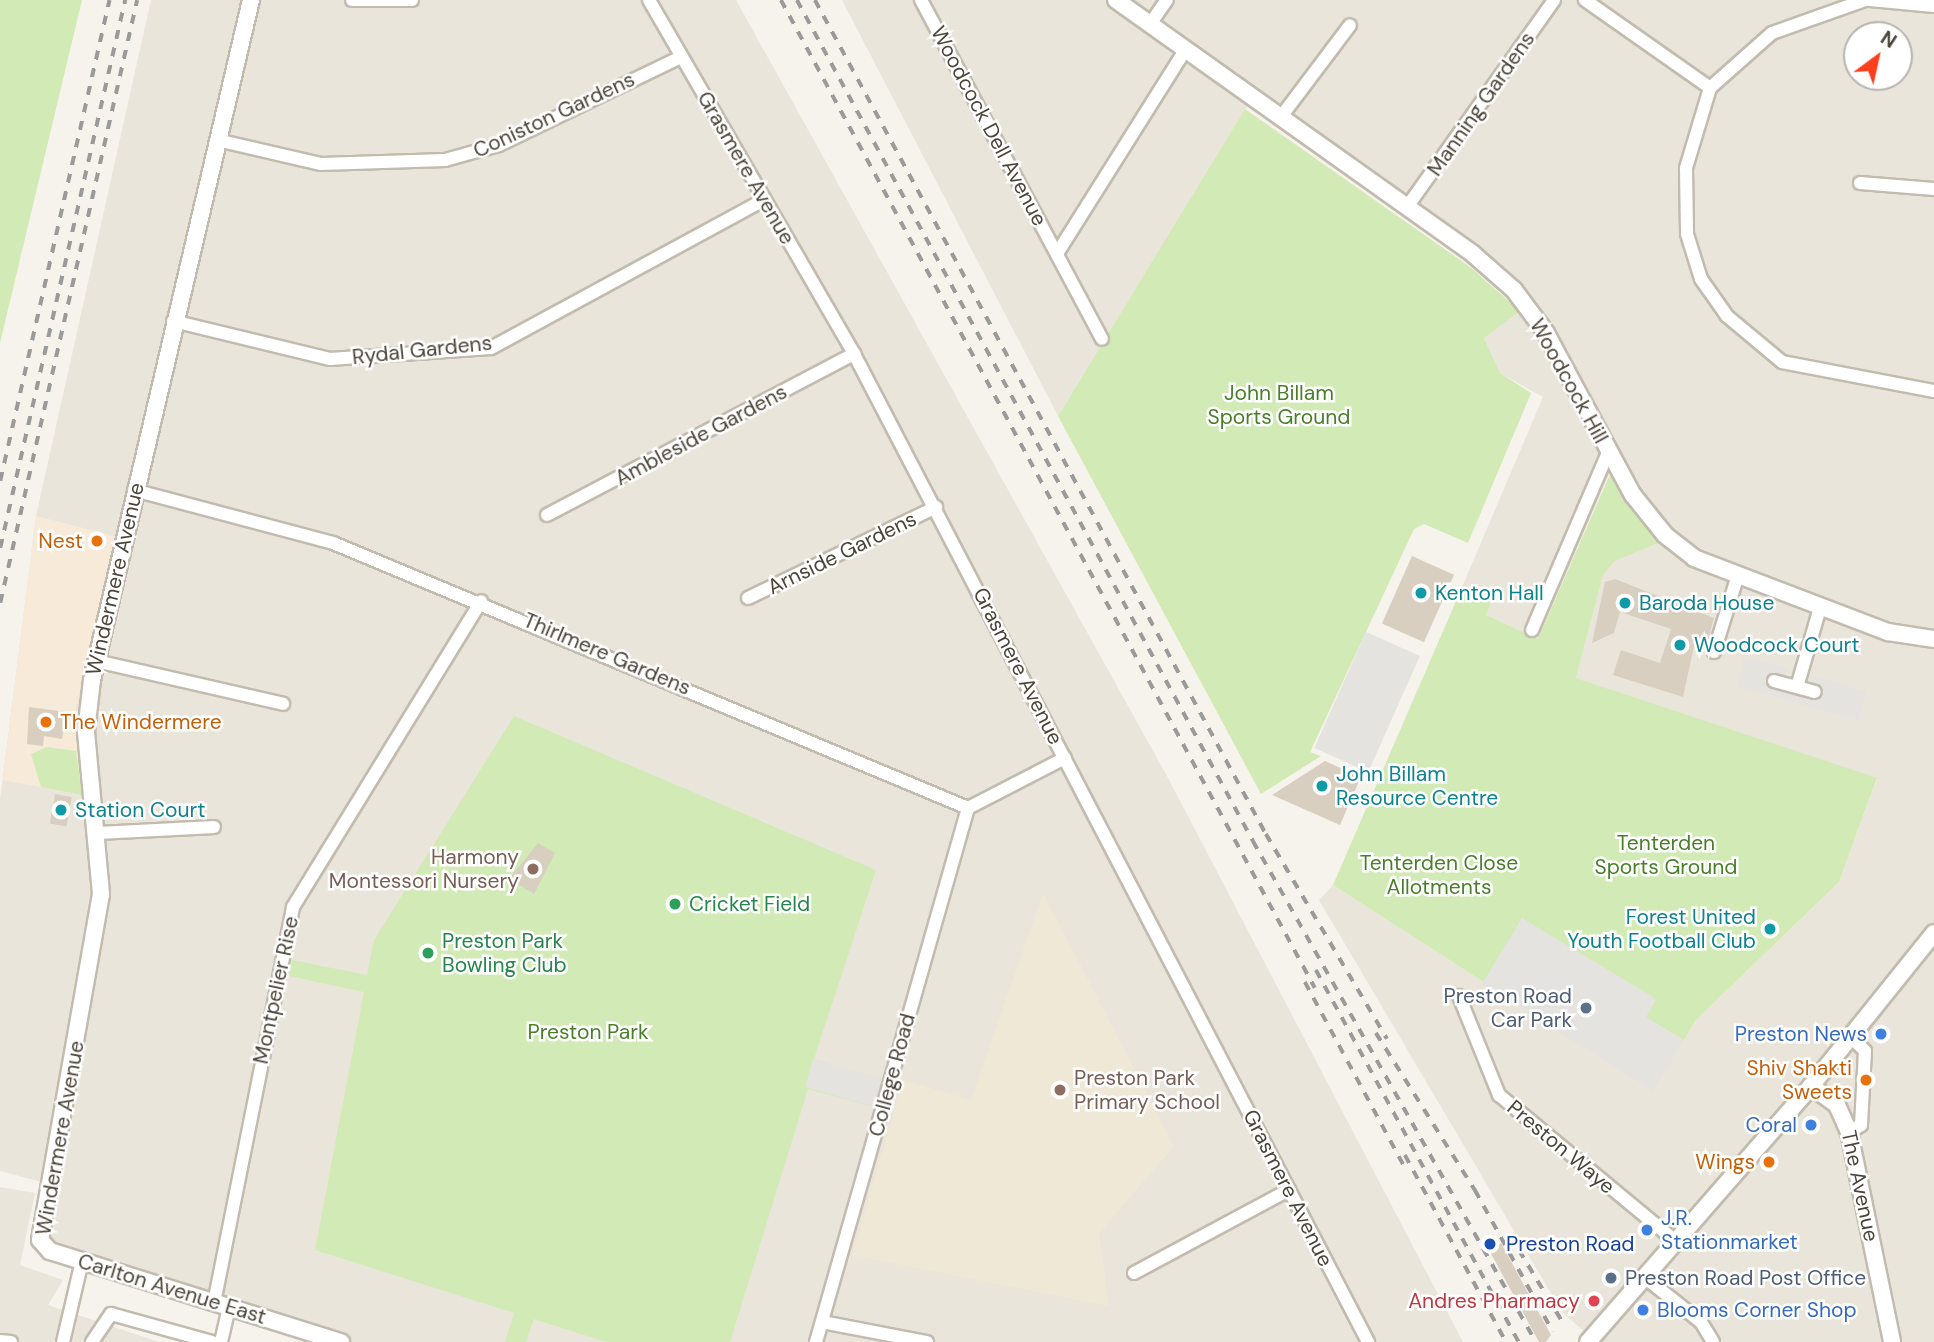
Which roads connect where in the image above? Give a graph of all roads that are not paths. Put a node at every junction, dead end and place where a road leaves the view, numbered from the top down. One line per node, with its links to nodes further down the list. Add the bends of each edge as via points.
1 (251, 0): 18 (street, Windermere Avenue)
2 (352, 0): 3 (street)
3 (412, 0)
4 (649, 0): 15 (street, Grasmere Avenue)
5 (921, 0): 23 (street, Woodcock Dell Avenue)
6 (1116, 0): 12 (street, Woodcock Hill)
7 (1167, 0): 12 (street)
8 (1554, 0): 22 (street, Manning Gardens)
9 (1586, 0): 16 (street)
10 (1868, 0): 11 (street); 16 (street, via 1772,33)
11 (1934, 6)
12 (1150, 24): 14 (street, Woodcock Hill)
13 (1350, 25): 17 (street)
14 (1185, 50): 17 (street, Woodcock Hill); 23 (street, Woodcock Dell Avenue)
15 (681, 57): 18 (street, Coniston Gardens, via 499,145 445,160 321,164); 21 (street, Grasmere Avenue)
16 (1710, 88): 27 (street, via 1692,134 1685,214 1701,279 1727,316 1783,362)
17 (1280, 118): 22 (street, Woodcock Hill)
18 (217, 140): 24 (street, Windermere Avenue)
19 (1860, 183): 20 (street)
20 (1934, 189)
21 (764, 200): 24 (street, Rydal Gardens, via 491,348 330,359); 26 (street, Grasmere Avenue)
22 (1407, 207): 28 (street, Woodcock Hill, via 1514,290 1546,332)
23 (1058, 252): 25 (street, Woodcock Dell Avenue)
24 (173, 321): 29 (street, Windermere Avenue)
25 (1102, 340)
26 (854, 354): 30 (street, Grasmere Avenue); 31 (street, Ambleside Gardens)
27 (1934, 391)
28 (1608, 453): 32 (street, Woodcock Hill, via 1665,535); 36 (street)
29 (134, 490): 34 (street, Thirlmere Gardens, via 332,543); 39 (street, Windermere Avenue)
30 (936, 507): 33 (street, Arnside Gardens); 44 (street, Grasmere Avenue)
31 (547, 515)
32 (1737, 578): 35 (street, Woodcock Hill); 38 (street)
33 (748, 598)
34 (481, 601): 45 (street, Thirlmere Gardens); 61 (street, Montpelier Rise, via 293,907)
35 (1820, 608): 37 (street, Woodcock Hill, via 1888,632); 41 (street)
36 (1532, 631)
37 (1934, 639)
38 (1714, 652)
39 (96, 661): 43 (street); 47 (street, Windermere Avenue, via 86,732)
40 (1774, 681): 41 (street)
41 (1797, 687): 42 (street)
42 (1815, 692)
43 (282, 704)
44 (1065, 758): 45 (street); 55 (street, Grasmere Avenue)
45 (968, 808): 62 (street, College Road)
46 (214, 827): 47 (street)
47 (99, 833): 57 (street, Windermere Avenue, via 98,927 40,1235)
48 (1934, 933): 50 (street)
49 (1459, 996): 56 (street, Preston Waye, via 1499,1095)
50 (1851, 1037): 51 (street); 52 (street, via 1865,1051)
51 (1811, 1086): 53 (street, The Avenue); 56 (street)
52 (1858, 1098): 53 (street); 54 (street, via 1861,1125)
53 (1837, 1105): 54 (street, The Avenue)
54 (1849, 1132): 75 (street, The Avenue)
55 (1289, 1190): 59 (street); 72 (street, Grasmere Avenue)
56 (1674, 1240): 60 (street)
57 (44, 1248): 58 (street, Carlton Avenue East)
58 (82, 1261): 61 (street, Carlton Avenue East); 65 (street)
59 (1134, 1273)
60 (1643, 1276): 73 (street); 74 (street, via 1701,1322)
61 (222, 1305): 68 (street, Montpelier Rise); 69 (street, Carlton Avenue East)
62 (822, 1322): 70 (street, College Road); 71 (street)
63 (0, 1341): 64 (street)
64 (11, 1342)
65 (63, 1342)
66 (92, 1342): 67 (street, via 111,1314)
67 (212, 1342)
68 (221, 1342)
69 (341, 1342)
70 (816, 1342)
71 (927, 1342)
72 (1368, 1342)
73 (1588, 1342)
74 (1713, 1342)
75 (1892, 1342)

